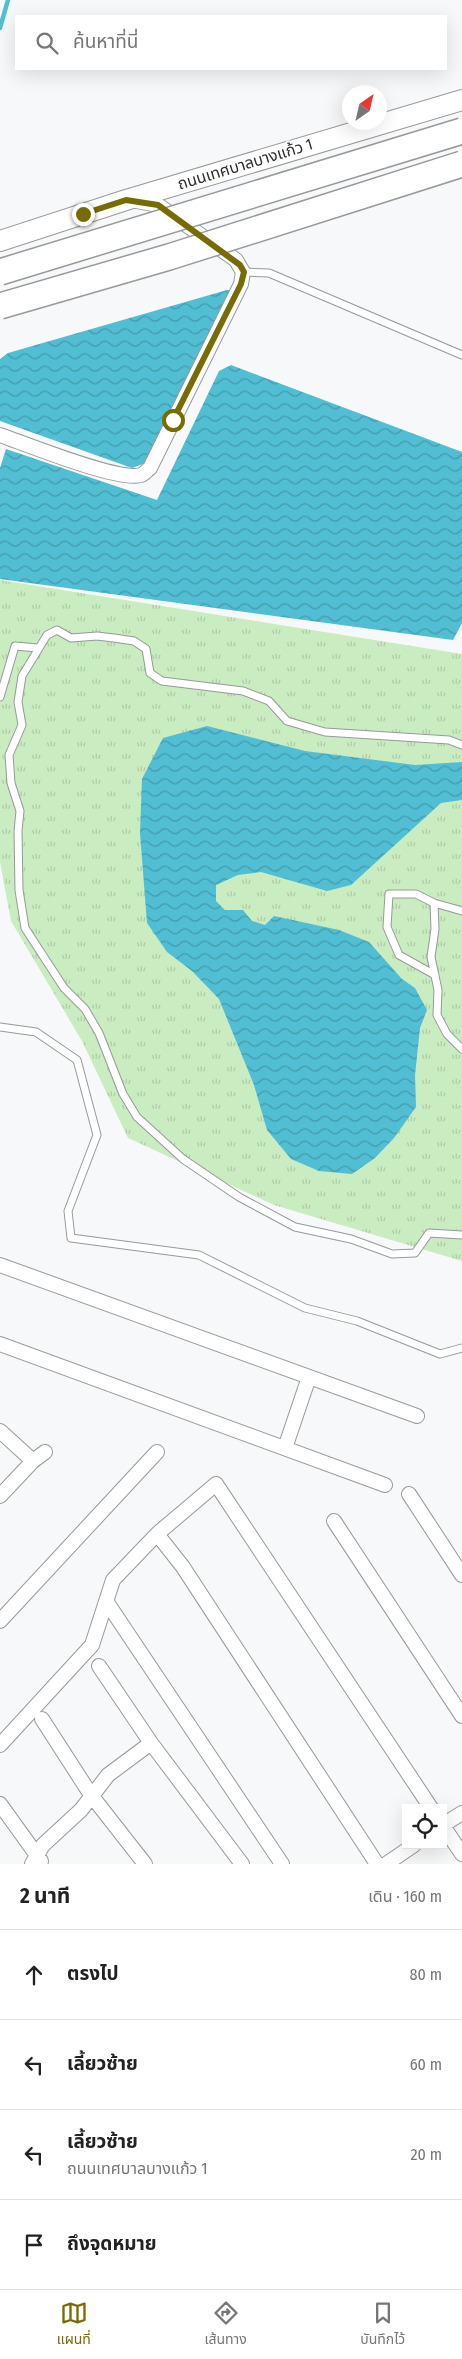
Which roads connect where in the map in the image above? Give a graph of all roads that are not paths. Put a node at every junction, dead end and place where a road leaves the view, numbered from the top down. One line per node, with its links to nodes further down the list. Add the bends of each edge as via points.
1 (462, 100): 4 (main road, ถนนเทศบาลบางแก้ว 1)
2 (462, 131): 6 (highway, bridge)
3 (462, 164): 8 (highway, bridge, via 169,257)
4 (126, 200): 5 (main road, ถนนเทศบาลบางแก้ว 1); 7 (street, via 158,205 236,260)
5 (0, 240)
6 (0, 272)
7 (244, 272): 9 (lane, via 269,273); 10 (street, via 150,468 141,475 107,472)
8 (0, 306)
9 (462, 355)
10 (0, 435)
11 (38, 648): 12 (lane, via 15,646); 13 (lane, via 47,635 57,630 71,638 97,636 134,642 146,649 150,673 162,680 243,691 269,701 287,721 325,732 449,740); 19 (lane, via 22,676 18,702 22,725 9,755 11,783 20,811 20,890 26,928 64,988 84,1008 99,1033 123,1094 137,1118 206,1175 239,1197 296,1226 351,1239 392,1254 415,1253 429,1233)
12 (0, 697)
13 (462, 745)
14 (434, 903): 15 (lane); 16 (lane, via 431,956); 16 (lane, via 416,894 388,894 387,927 399,955)
15 (462, 911)
16 (435, 975): 18 (lane, via 437,1015 447,1034)
17 (0, 1027): 22 (lane, via 36,1032 77,1060 97,1135 68,1211 71,1238 199,1255 305,1308 357,1321 440,1354)
18 (462, 1048)
19 (462, 1235)
20 (0, 1265): 23 (street)
21 (0, 1344): 26 (street)
22 (462, 1348)
23 (309, 1377): 24 (street); 26 (street)
24 (417, 1416)
25 (0, 1431): 29 (street)
26 (285, 1448): 30 (street)
27 (45, 1452): 29 (street)
28 (157, 1452): 37 (street)
29 (32, 1461): 32 (street)
30 (385, 1485)
31 (409, 1494): 35 (street)
32 (0, 1496)
33 (334, 1521): 39 (street)
34 (157, 1534): 36 (street, via 113,1580); 45 (street, via 216,1484); 55 (street, via 183,1568)
35 (462, 1575)
36 (106, 1602): 42 (street, via 92,1645); 54 (street)
37 (0, 1621)
38 (99, 1666): 41 (street)
39 (462, 1716)
40 (42, 1719): 43 (street)
41 (151, 1743): 43 (street, via 108,1775); 53 (street)
42 (0, 1745)
43 (91, 1795): 51 (street, via 81,1810 51,1836); 52 (street)
44 (0, 1804): 51 (street)
45 (428, 1804)
46 (462, 1813): 47 (street)
47 (447, 1823)
48 (447, 1832): 50 (street)
49 (408, 1849): 56 (street)
50 (462, 1854)
51 (37, 1861)
52 (145, 1864)
53 (242, 1864)
54 (282, 1864)
55 (377, 1864)
56 (386, 1864)

